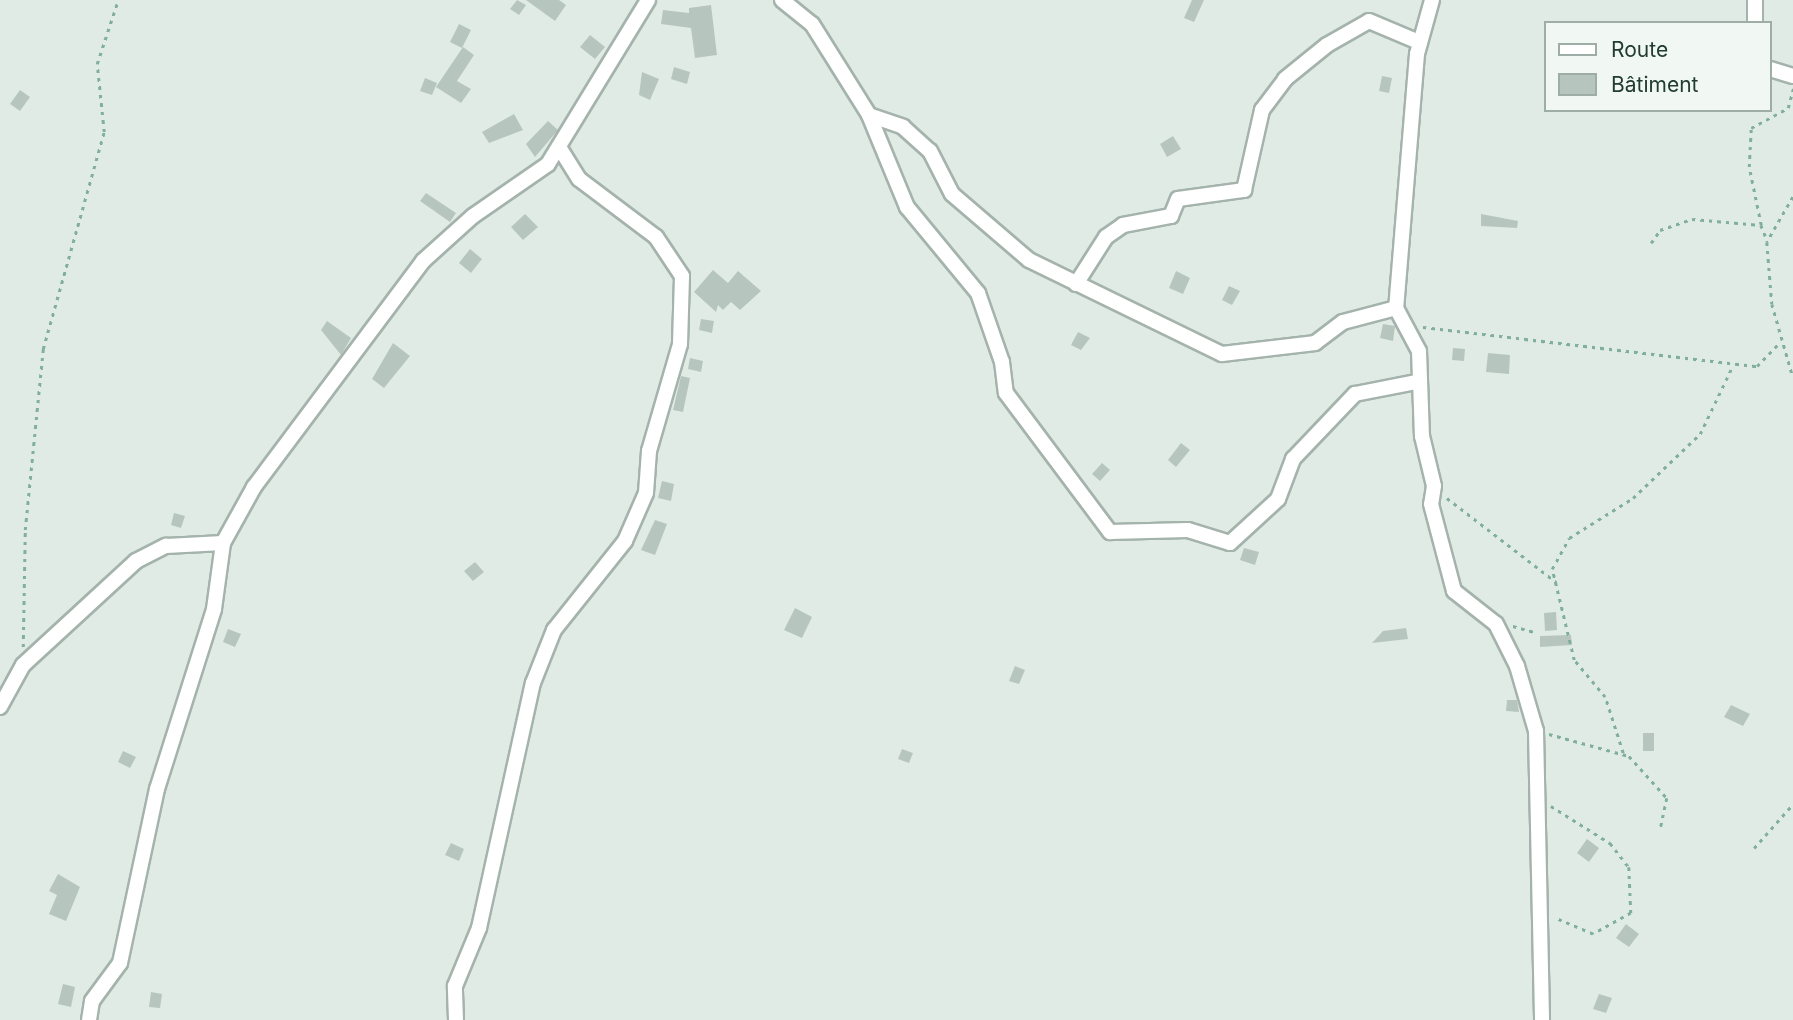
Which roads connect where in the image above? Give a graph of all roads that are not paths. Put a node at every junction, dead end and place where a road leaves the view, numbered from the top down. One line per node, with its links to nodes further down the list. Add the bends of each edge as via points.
1 (648, 0): 10 (street)
2 (782, 0): 9 (street, via 812,24)
3 (1432, 0): 6 (street)
4 (1755, 0): 5 (street)
5 (1755, 21)
6 (1419, 42): 11 (street, via 1369,21 1326,45 1285,79 1262,110 1244,190 1178,199 1171,216 1123,225 1106,237); 12 (street)
7 (1772, 70): 8 (street)
8 (1793, 76)
9 (869, 115): 11 (street, via 903,127 930,151 952,194 1029,260); 13 (street, via 907,207 978,293 1002,362 1006,393 1110,532 1188,530 1230,543 1278,499 1293,459 1354,394)
10 (559, 147): 14 (street, via 548,164 473,215 423,261 254,487); 17 (street, via 579,179 656,237 682,276 680,344 649,451 646,493 625,541 554,630 533,683 479,928 455,985)
11 (1076, 284): 12 (street, via 1222,354 1315,343 1343,322)
12 (1396, 308): 13 (street, via 1419,351)
13 (1417, 382): 18 (street, via 1434,486 1431,504 1454,591 1496,624 1517,666 1536,731 1544,913)
14 (223, 543): 15 (street, via 166,546 136,561 23,665); 16 (street, via 214,609 157,789 120,963 92,1001)
15 (0, 707)
16 (89, 1020)
17 (456, 1020)
18 (1542, 1020)

